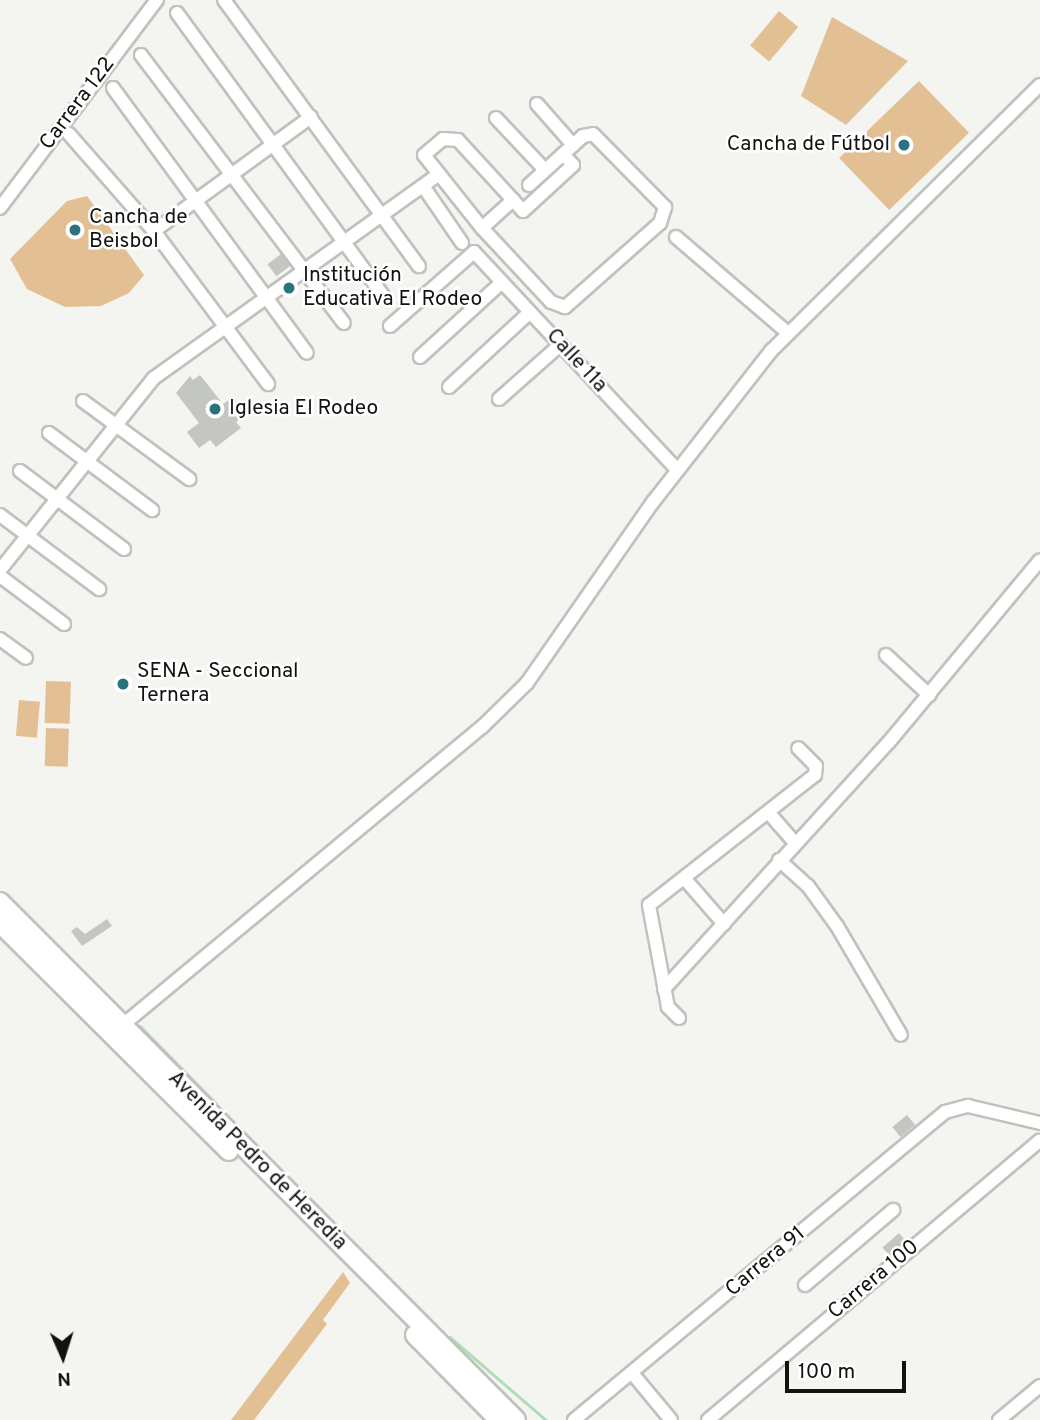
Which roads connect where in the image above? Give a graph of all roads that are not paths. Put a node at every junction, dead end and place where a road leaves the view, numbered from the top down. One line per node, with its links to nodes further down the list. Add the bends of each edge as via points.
1 (157, 0): 21 (street, Carrera 122)
2 (224, 0): 8 (street)
3 (177, 12): 11 (street)
4 (141, 55): 15 (street)
5 (1040, 85): 37 (street)
6 (113, 88): 20 (street)
7 (537, 104): 12 (street)
8 (311, 117): 11 (street); 22 (street)
9 (496, 118): 14 (street)
10 (69, 134): 24 (street)
11 (273, 145): 15 (street); 26 (street)
12 (573, 145): 13 (street); 23 (street, via 593,134 661,202 664,219 569,306 560,307)
13 (563, 154): 14 (street); 19 (street, via 573,165 523,211)
14 (545, 170): 17 (street)
15 (232, 175): 20 (street); 29 (street)
16 (436, 176): 18 (street); 19 (street, via 425,152 453,139); 23 (street)
17 (529, 185)
18 (423, 186): 22 (street, via 402,194); 27 (street)
19 (513, 200): 23 (street)
20 (195, 201): 24 (street); 32 (street)
21 (0, 208)
22 (382, 215): 26 (street); 28 (street)
23 (482, 228)
24 (154, 231): 35 (street)
25 (676, 237): 37 (street)
26 (344, 242): 29 (street); 31 (street)
27 (462, 243)
28 (419, 266)
29 (304, 270): 32 (street); 34 (street)
30 (502, 282): 33 (street, Calle 11a); 36 (street, Calle 11a, via 474,252); 40 (street)
31 (383, 295)
32 (265, 297): 35 (street); 39 (street)
33 (530, 312): 38 (street, Calle 11a); 42 (street)
34 (344, 323)
35 (224, 326): 41 (street); 45 (street, via 154,377)
36 (390, 326)
37 (788, 333): 48 (street)
38 (560, 345): 43 (street); 48 (street, Calle 11a)
39 (307, 353)
40 (419, 357)
41 (268, 384)
42 (449, 387)
43 (499, 399)
44 (83, 401): 45 (street)
45 (112, 423): 47 (street); 50 (street)
46 (49, 433): 47 (street)
47 (84, 461): 51 (street); 52 (street)
48 (677, 470): 75 (street, via 527,683 482,727)
49 (20, 471): 51 (street)
50 (189, 479)
51 (56, 498): 54 (street); 55 (street)
52 (152, 510)
53 (0, 515): 54 (street)
54 (27, 535): 57 (street); 59 (street)
55 (124, 549)
56 (1040, 559): 64 (street)
57 (0, 570)
58 (0, 576): 60 (street)
59 (99, 589)
60 (64, 624)
61 (0, 639): 63 (street)
62 (886, 655): 64 (street)
63 (26, 657)
64 (929, 695): 67 (street)
65 (798, 748): 66 (street, via 817,770)
66 (768, 813): 67 (street); 69 (street)
67 (794, 843): 68 (street)
68 (779, 860): 72 (street); 76 (street, via 808,886 837,926)
69 (684, 878): 72 (street); 73 (street, via 649,905)
70 (0, 902): 75 (highway, Avenida Pedro de Heredia)
71 (0, 923): 75 (highway, Avenida Pedro de Heredia)
72 (724, 924): 73 (street)
73 (664, 989): 74 (street, via 668,1007)
74 (679, 1018)
75 (116, 1030): 83 (highway, Avenida Pedro de Heredia); 84 (highway, Avenida Pedro de Heredia)
76 (901, 1035)
77 (1040, 1123): 81 (street, Carrera 91, via 958,1106)
78 (1040, 1140): 87 (street, Carrera 100)
79 (892, 1210): 80 (street)
80 (805, 1285)
81 (632, 1373): 85 (street, Carrera 91); 86 (street)
82 (1040, 1386): 88 (street)
83 (499, 1420)
84 (516, 1420)
85 (574, 1420)
86 (671, 1420)
87 (708, 1420)
88 (999, 1420)

